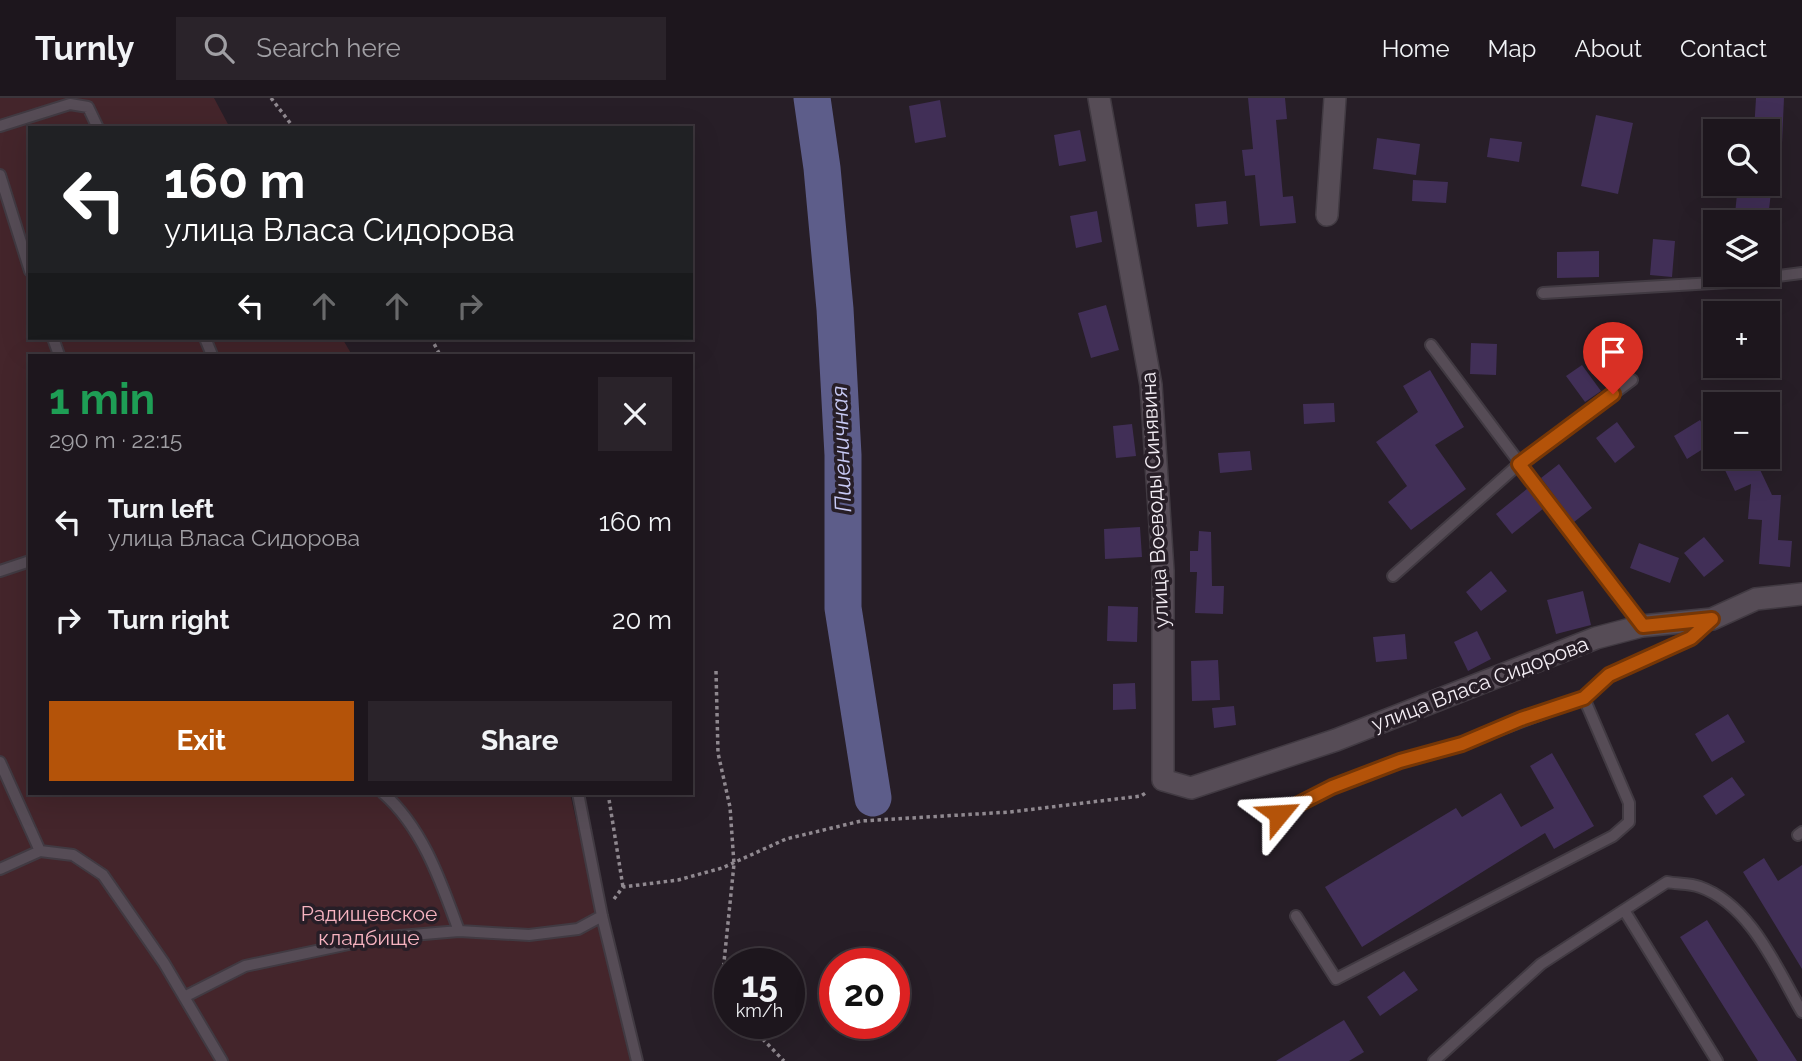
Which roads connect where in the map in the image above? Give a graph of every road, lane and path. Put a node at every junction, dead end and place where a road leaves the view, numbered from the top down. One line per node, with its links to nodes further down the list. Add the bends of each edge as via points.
1 (271, 98): 6 (path)
2 (1099, 98): 24 (street, улица Воеводы Синявина, via 1151,384 1163,571)
3 (1335, 98): 8 (street)
4 (0, 126): 5 (lane, via 70,104 88,107)
5 (97, 126)
6 (292, 126)
7 (0, 175): 9 (lane)
8 (1327, 215)
9 (28, 265)
10 (1802, 273): 11 (lane)
11 (1543, 293)
12 (1431, 345): 14 (lane)
13 (1632, 380): 14 (lane)
14 (1519, 464): 17 (lane); 20 (lane)
15 (28, 562): 16 (lane)
16 (0, 571)
17 (1393, 576)
18 (1802, 594): 19 (street, улица Власа Сидорова, via 1756,599)
19 (1712, 619): 20 (street, улица Власа Сидорова); 22 (lane, via 1691,638 1609,675)
20 (1643, 626): 24 (street, улица Власа Сидорова, via 1596,638 1336,740 1191,788)
21 (716, 671): 30 (path, via 718,753 730,807)
22 (1584, 698): 28 (lane, via 1366,774); 35 (lane, via 1629,803 1629,822 1614,836 1336,979)
23 (0, 762): 29 (lane)
24 (1163, 780): 30 (path, via 1141,796 1010,812 861,821 786,839)
25 (385, 795): 36 (lane, via 404,811 439,877)
26 (578, 795): 34 (lane)
27 (608, 795): 32 (path)
28 (1279, 814)
29 (40, 851): 31 (lane); 38 (lane, via 73,855 103,875)
30 (734, 864): 32 (path, via 678,880); 37 (path)
31 (0, 869)
32 (623, 887): 34 (path)
33 (1624, 910): 39 (lane, via 1667,882 1700,887 1736,910 1759,939); 44 (lane, via 1541,964); 45 (lane)
34 (602, 916): 36 (lane, via 578,929 529,935); 42 (lane)
35 (1296, 916)
36 (459, 931): 38 (lane, via 377,938 245,966)
37 (725, 948)
38 (184, 996): 41 (lane)
39 (1802, 1012)
40 (763, 1039): 43 (path)
41 (222, 1061)
42 (636, 1061)
43 (784, 1061)
44 (1434, 1061)
45 (1717, 1061)

